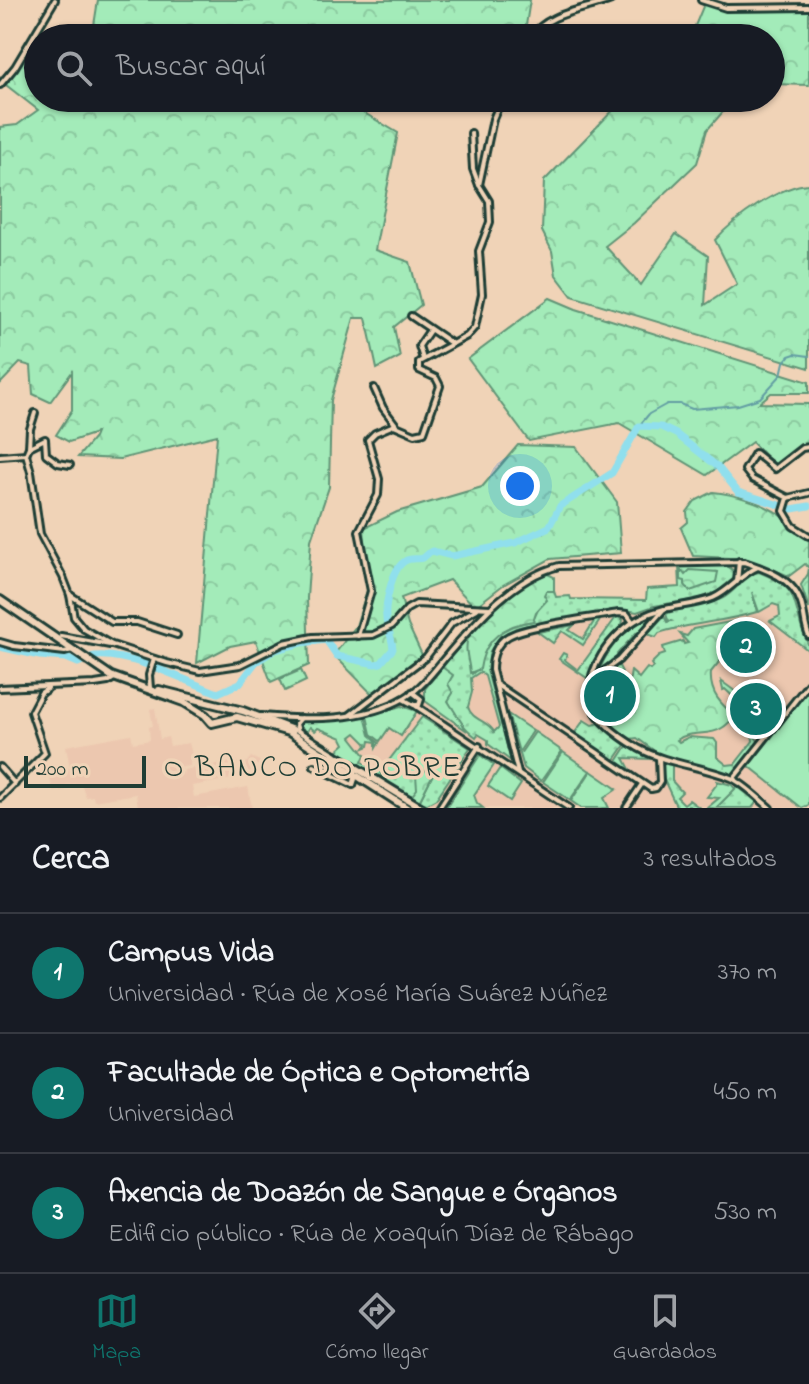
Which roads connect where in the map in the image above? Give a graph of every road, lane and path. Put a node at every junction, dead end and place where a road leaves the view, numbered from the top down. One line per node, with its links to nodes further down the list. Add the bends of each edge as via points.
1 (55, 0): 5 (street)
2 (611, 0): 6 (street)
3 (701, 0): 4 (street, via 732,8)
4 (809, 7)
5 (41, 24)
6 (542, 24)
7 (24, 52): 8 (street)
8 (0, 85)
9 (496, 112): 11 (street)
10 (471, 133): 11 (street)
11 (479, 185): 14 (street, via 489,201 490,222 479,251 480,305 473,330)
12 (411, 316): 13 (street)
13 (430, 330): 14 (street); 15 (street, via 419,346)
14 (451, 343): 15 (street)
15 (423, 359): 18 (street, via 419,370 440,386 426,429 418,435)
16 (374, 388): 18 (street)
17 (35, 413): 19 (street)
18 (396, 425): 43 (street, via 368,440 379,488 359,531 371,591)
19 (29, 447): 21 (street); 23 (street, via 45,439 46,454)
20 (809, 447): 25 (street, via 775,469 753,454 745,470)
21 (26, 454): 22 (street); 33 (street, via 40,534)
22 (0, 456)
23 (70, 465)
24 (809, 493): 25 (street)
25 (788, 499): 26 (street, via 784,509 789,522)
26 (809, 536)
27 (739, 561): 28 (street); 30 (street); 36 (street, via 559,566 528,579)
28 (747, 563): 29 (street); 31 (street)
29 (758, 567): 31 (street); 44 (street, via 796,592)
30 (738, 572): 31 (street); 32 (street)
31 (746, 572): 32 (street)
32 (737, 582): 37 (street, via 715,597)
33 (70, 595): 41 (street, via 112,622 137,622); 47 (street, via 79,624)
34 (0, 600): 48 (main road)
35 (479, 608): 36 (street); 43 (street, via 416,604 390,627); 66 (street, via 452,623 426,657)
36 (490, 608): 54 (street)
37 (664, 609): 39 (street); 51 (street, via 619,661)
38 (622, 613): 39 (street); 40 (street); 52 (street, via 509,635 493,657)
39 (644, 616): 40 (street)
40 (632, 622): 51 (street, via 608,646)
41 (177, 635)
42 (61, 636): 46 (street)
43 (358, 636): 49 (street, via 284,643 240,665 200,671)
44 (809, 636)
45 (0, 642): 48 (street)
46 (85, 642): 47 (street); 48 (street)
47 (112, 645): 49 (street)
48 (77, 653): 50 (main road)
49 (153, 660): 57 (street)
50 (116, 679): 56 (street); 57 (main road); 65 (main road, via 184,702)
51 (592, 681): 74 (street, via 591,699 599,717)
52 (495, 683): 79 (street); 83 (street)
53 (809, 683): 80 (street)
54 (421, 686): 58 (street); 60 (street)
55 (0, 688): 56 (street)
56 (48, 688): 82 (street, via 31,712 45,753)
57 (150, 688): 61 (main road)
58 (412, 692): 59 (street); 60 (street)
59 (403, 699): 62 (street); 66 (street)
60 (421, 700): 62 (street); 64 (street)
61 (212, 705): 63 (main road); 65 (main road)
62 (416, 706): 64 (street)
63 (221, 707): 67 (main road); 70 (main road)
64 (427, 711): 73 (street)
65 (205, 715): 70 (main road, via 212,723)
66 (350, 715): 69 (street)
67 (260, 716): 69 (street); 71 (main road)
68 (237, 717): 70 (main road); 71 (street); 72 (main road)
69 (301, 718): 71 (street); 75 (street, via 298,731)
70 (220, 722)
71 (280, 723): 72 (main road)
72 (291, 731): 75 (main road); 78 (main road)
73 (479, 746): 79 (street); 86 (street)
74 (659, 758): 80 (street); 83 (street, via 658,786)
75 (345, 762): 88 (main road)
76 (314, 766): 81 (street)
77 (0, 767): 82 (street)
78 (353, 772): 81 (street); 84 (main road)
79 (518, 773): 90 (street)
80 (734, 779): 92 (street)
81 (354, 783): 84 (street)
82 (15, 784): 85 (street)
83 (642, 784): 91 (street)
84 (372, 785): 87 (main road)
85 (0, 798)
86 (440, 805): 89 (street)
87 (407, 808)
88 (422, 808)
89 (433, 808)
90 (569, 808)
91 (626, 808)
92 (770, 808)

